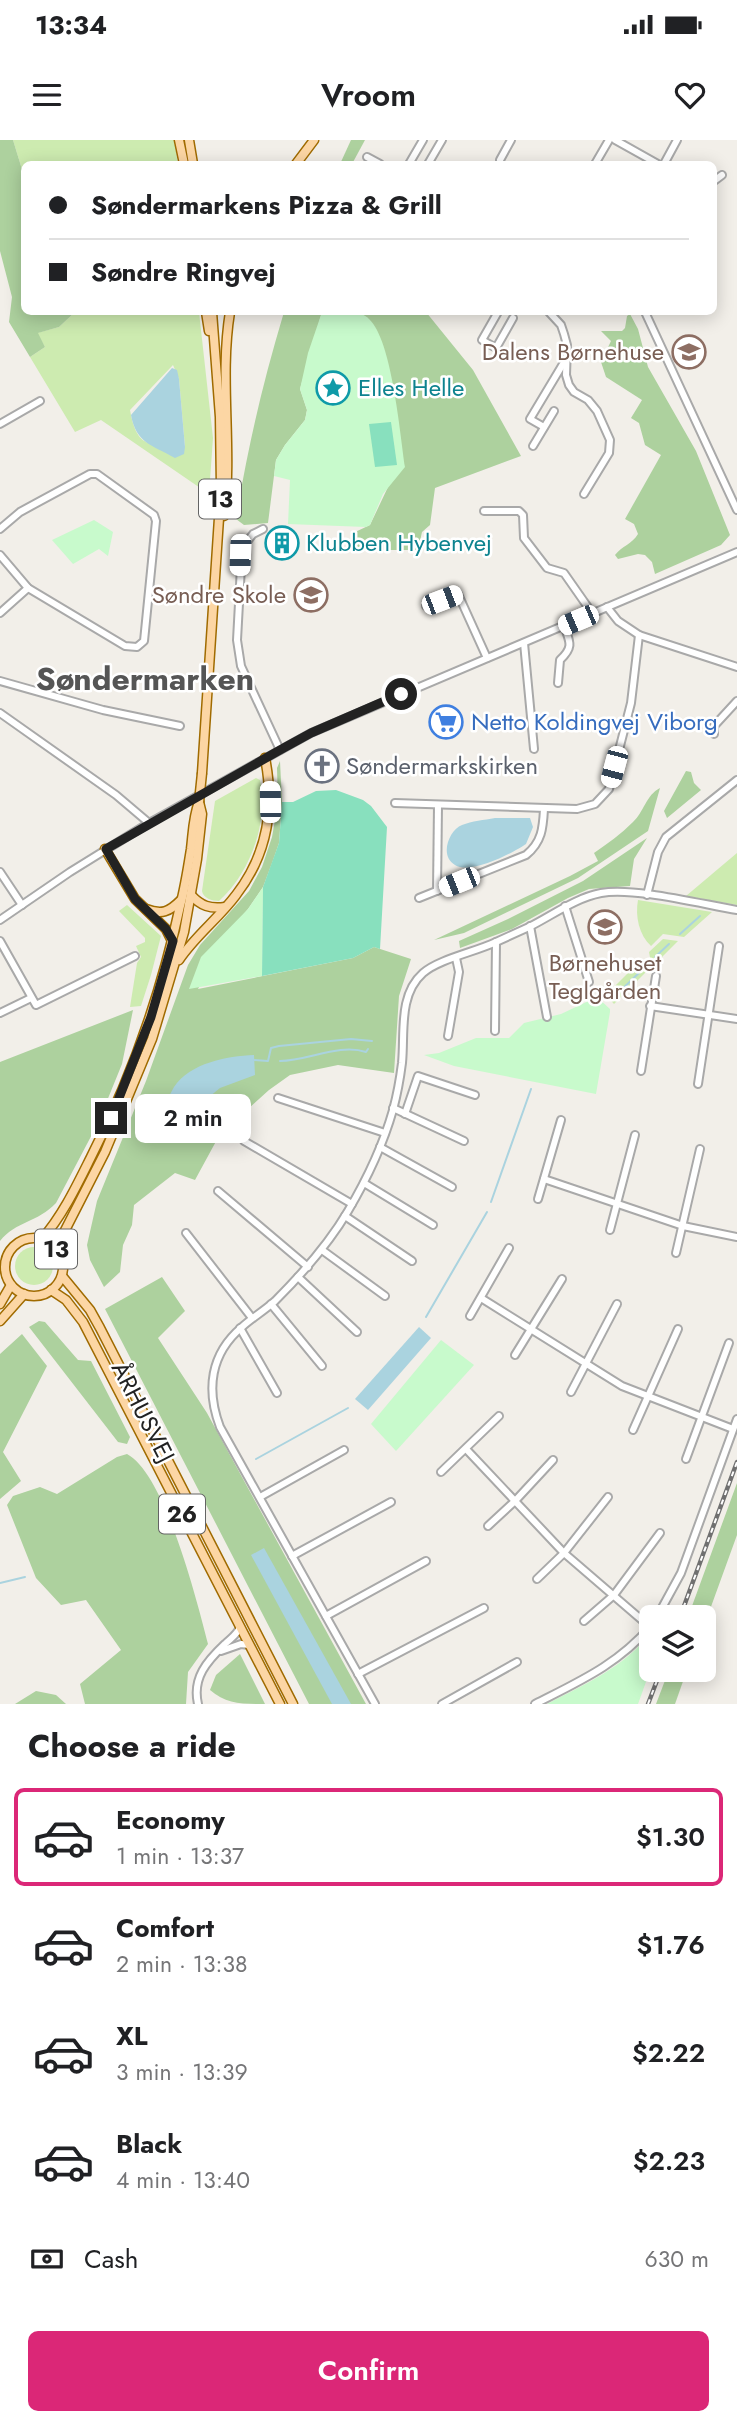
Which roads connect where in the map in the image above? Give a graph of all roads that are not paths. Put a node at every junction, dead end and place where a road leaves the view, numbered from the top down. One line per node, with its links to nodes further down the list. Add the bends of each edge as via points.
1 (179, 140): 12 (main road)
2 (189, 140): 13 (main road)
3 (314, 140): 14 (main road)
4 (423, 140): 16 (street)
5 (442, 140): 17 (street)
6 (511, 140): 11 (street)
7 (609, 140): 18 (street)
8 (615, 140): 19 (street)
9 (677, 140): 20 (street)
10 (367, 157): 15 (street)
11 (500, 160)
12 (183, 161)
13 (192, 161)
14 (298, 161)
15 (374, 161)
16 (411, 161)
17 (430, 161)
18 (597, 161)
19 (653, 161)
20 (666, 161)
21 (722, 175): 22 (street)
22 (717, 179)
23 (206, 315): 33 (main road)
24 (212, 315): 33 (main road, 13)
25 (230, 315): 44 (main road, via 226,503)
26 (496, 315): 29 (street, via 482,340 496,348)
27 (552, 315): 30 (street, via 561,325)
28 (646, 315): 38 (street)
29 (513, 318)
30 (566, 358): 35 (street, via 530,419); 37 (street, via 569,385 597,411 610,440 609,453)
31 (40, 401): 34 (street)
32 (554, 411): 35 (street)
33 (220, 418): 44 (main road, 13)
34 (0, 424)
35 (544, 427): 36 (street)
36 (533, 446)
37 (584, 494)
38 (737, 510)
39 (484, 511): 49 (street, via 523,514 524,538 547,568 565,573)
40 (0, 529): 45 (street, via 20,512 90,474 97,474 154,515 145,636 137,648 125,646)
41 (263, 530): 62 (street, via 242,548 237,640 242,666)
42 (737, 552): 47 (street)
43 (0, 555): 45 (street)
44 (215, 581): 68 (main road, 13, bridge)
45 (28, 589): 48 (street)
46 (426, 606): 53 (street, via 458,594)
47 (607, 607): 49 (street); 51 (street)
48 (0, 613)
49 (592, 613): 50 (street)
50 (564, 626): 52 (street); 56 (street, via 570,641 560,660)
51 (639, 635): 54 (street); 67 (street, via 631,703 609,789 587,808)
52 (524, 643): 53 (street); 61 (street)
53 (487, 658): 62 (street)
54 (737, 667)
55 (0, 681): 59 (street)
56 (558, 683)
57 (737, 701): 60 (street, via 714,726)
58 (0, 713): 69 (street)
59 (180, 726)
60 (714, 734)
61 (534, 749)
62 (280, 750): 63 (street)
63 (265, 758): 69 (street); 78 (main road, via 270,802 261,850 252,871)
64 (737, 780): 74 (street, via 666,837)
65 (395, 803): 66 (street)
66 (438, 805): 67 (street); 72 (street)
67 (544, 809): 72 (street, via 539,842 526,855)
68 (198, 816): 73 (main road, 13); 75 (main road, 13)
69 (149, 823): 70 (street)
70 (106, 849): 77 (street); 80 (main road)
71 (0, 872): 77 (street)
72 (437, 891): 76 (street)
73 (191, 895): 78 (main road, via 204,906); 90 (main road, 13)
74 (648, 895): 79 (street, via 601,893); 81 (street)
75 (182, 898): 80 (main road, via 164,913); 85 (main road, 13)
76 (419, 898)
77 (22, 905): 82 (street)
78 (225, 906): 90 (main road)
79 (565, 906): 83 (street); 92 (street)
80 (143, 908): 85 (main road)
81 (737, 910)
82 (0, 920)
83 (530, 926): 86 (street); 97 (street)
84 (0, 941): 93 (street)
85 (173, 941): 127 (main road, 13, via 151,1017 120,1097 76,1187)
86 (496, 942): 89 (street); 99 (street)
87 (719, 946): 96 (street)
88 (135, 956): 93 (street, via 36,1005)
89 (456, 958): 100 (street, via 460,971); 105 (street, via 424,972 410,992)
90 (175, 965): 128 (main road, 13, via 125,1108)
91 (656, 976): 94 (street)
92 (590, 982)
93 (31, 998): 95 (street)
94 (650, 1006): 96 (street); 101 (street)
95 (0, 1013)
96 (709, 1015): 98 (street); 102 (street)
97 (547, 1017)
98 (737, 1019)
99 (495, 1031)
100 (448, 1036)
101 (641, 1071)
102 (698, 1084)
103 (475, 1095): 106 (street, via 418,1076)
104 (278, 1098): 108 (street)
105 (393, 1108): 106 (street); 108 (street)
106 (405, 1114): 111 (street)
107 (561, 1120): 114 (street)
108 (385, 1133): 112 (street)
109 (635, 1135): 119 (street)
110 (244, 1141): 120 (street)
111 (464, 1141)
112 (380, 1147): 115 (street); 116 (street)
113 (700, 1149): 123 (street)
114 (544, 1179): 118 (street); 119 (street)
115 (364, 1183): 120 (street); 122 (street)
116 (452, 1187)
117 (218, 1191): 133 (street)
118 (538, 1199)
119 (616, 1203): 123 (street); 124 (street)
120 (352, 1204): 121 (street)
121 (345, 1216): 130 (street); 132 (street)
122 (433, 1225)
123 (684, 1226): 126 (street); 131 (street)
124 (610, 1230)
125 (186, 1233): 146 (street)
126 (737, 1237)
127 (42, 1239): 128 (main road, 13); 137 (main road, 13, via 22,1240 8,1254 6,1273)
128 (56, 1248): 134 (main road, 13)
129 (509, 1248): 141 (street)
130 (323, 1250): 133 (street); 140 (street)
131 (676, 1253)
132 (412, 1261)
133 (308, 1267): 135 (street)
134 (62, 1276): 138 (main road, 13); 193 (main road, ÅRHUSVEJ / 26, via 100,1328)
135 (298, 1277): 143 (street); 151 (street)
136 (562, 1279): 150 (street)
137 (11, 1285): 139 (main road, 13); 142 (main road, 13)
138 (51, 1290): 139 (main road, 13); 185 (main road, ÅRHUSVEJ / 26, via 66,1300 84,1324)
139 (24, 1294): 147 (main road, 13)
140 (385, 1296)
141 (481, 1298): 145 (street); 150 (street)
142 (0, 1304)
143 (271, 1304): 146 (street); 155 (street)
144 (617, 1304): 154 (street)
145 (470, 1316)
146 (252, 1318): 148 (street)
147 (0, 1321)
148 (240, 1328): 157 (street); 169 (street, via 215,1365 211,1395 220,1427)
149 (678, 1329): 158 (street)
150 (532, 1330): 153 (street); 154 (street)
151 (357, 1332)
152 (729, 1343): 160 (street)
153 (515, 1355)
154 (586, 1364): 156 (street); 158 (street, via 622,1387)
155 (321, 1366)
156 (571, 1392)
157 (277, 1393)
158 (649, 1397): 160 (street); 163 (street)
159 (499, 1416): 165 (street)
160 (702, 1417): 162 (street); 166 (street)
161 (737, 1419): 162 (street)
162 (733, 1429): 180 (street, via 681,1573)
163 (633, 1430)
164 (344, 1450): 169 (street)
165 (466, 1450): 168 (street); 172 (street)
166 (686, 1459)
167 (553, 1460): 172 (street)
168 (442, 1472)
169 (260, 1497): 176 (street)
170 (608, 1497): 175 (street)
171 (391, 1502): 176 (street)
172 (515, 1502): 173 (street); 175 (street)
173 (488, 1526)
174 (660, 1533): 179 (street)
175 (564, 1553): 178 (street); 179 (street)
176 (292, 1556): 182 (street)
177 (426, 1561): 182 (street)
178 (537, 1579)
179 (614, 1595): 183 (street); 184 (street)
180 (664, 1605)
181 (484, 1608): 190 (street)
182 (326, 1616): 190 (street)
183 (639, 1617)
184 (584, 1621)
185 (240, 1627): 187 (main road, ÅRHUSVEJ / 26); 188 (street)
186 (639, 1637): 196 (street, via 601,1670)
187 (249, 1645): 188 (street); 192 (main road, ÅRHUSVEJ / 26)
188 (219, 1651): 191 (street, via 197,1680)
189 (517, 1662): 195 (street)
190 (358, 1674): 194 (street)
191 (198, 1704)
192 (279, 1704)
193 (293, 1704)
194 (374, 1704)
195 (442, 1704)
196 (535, 1704)

